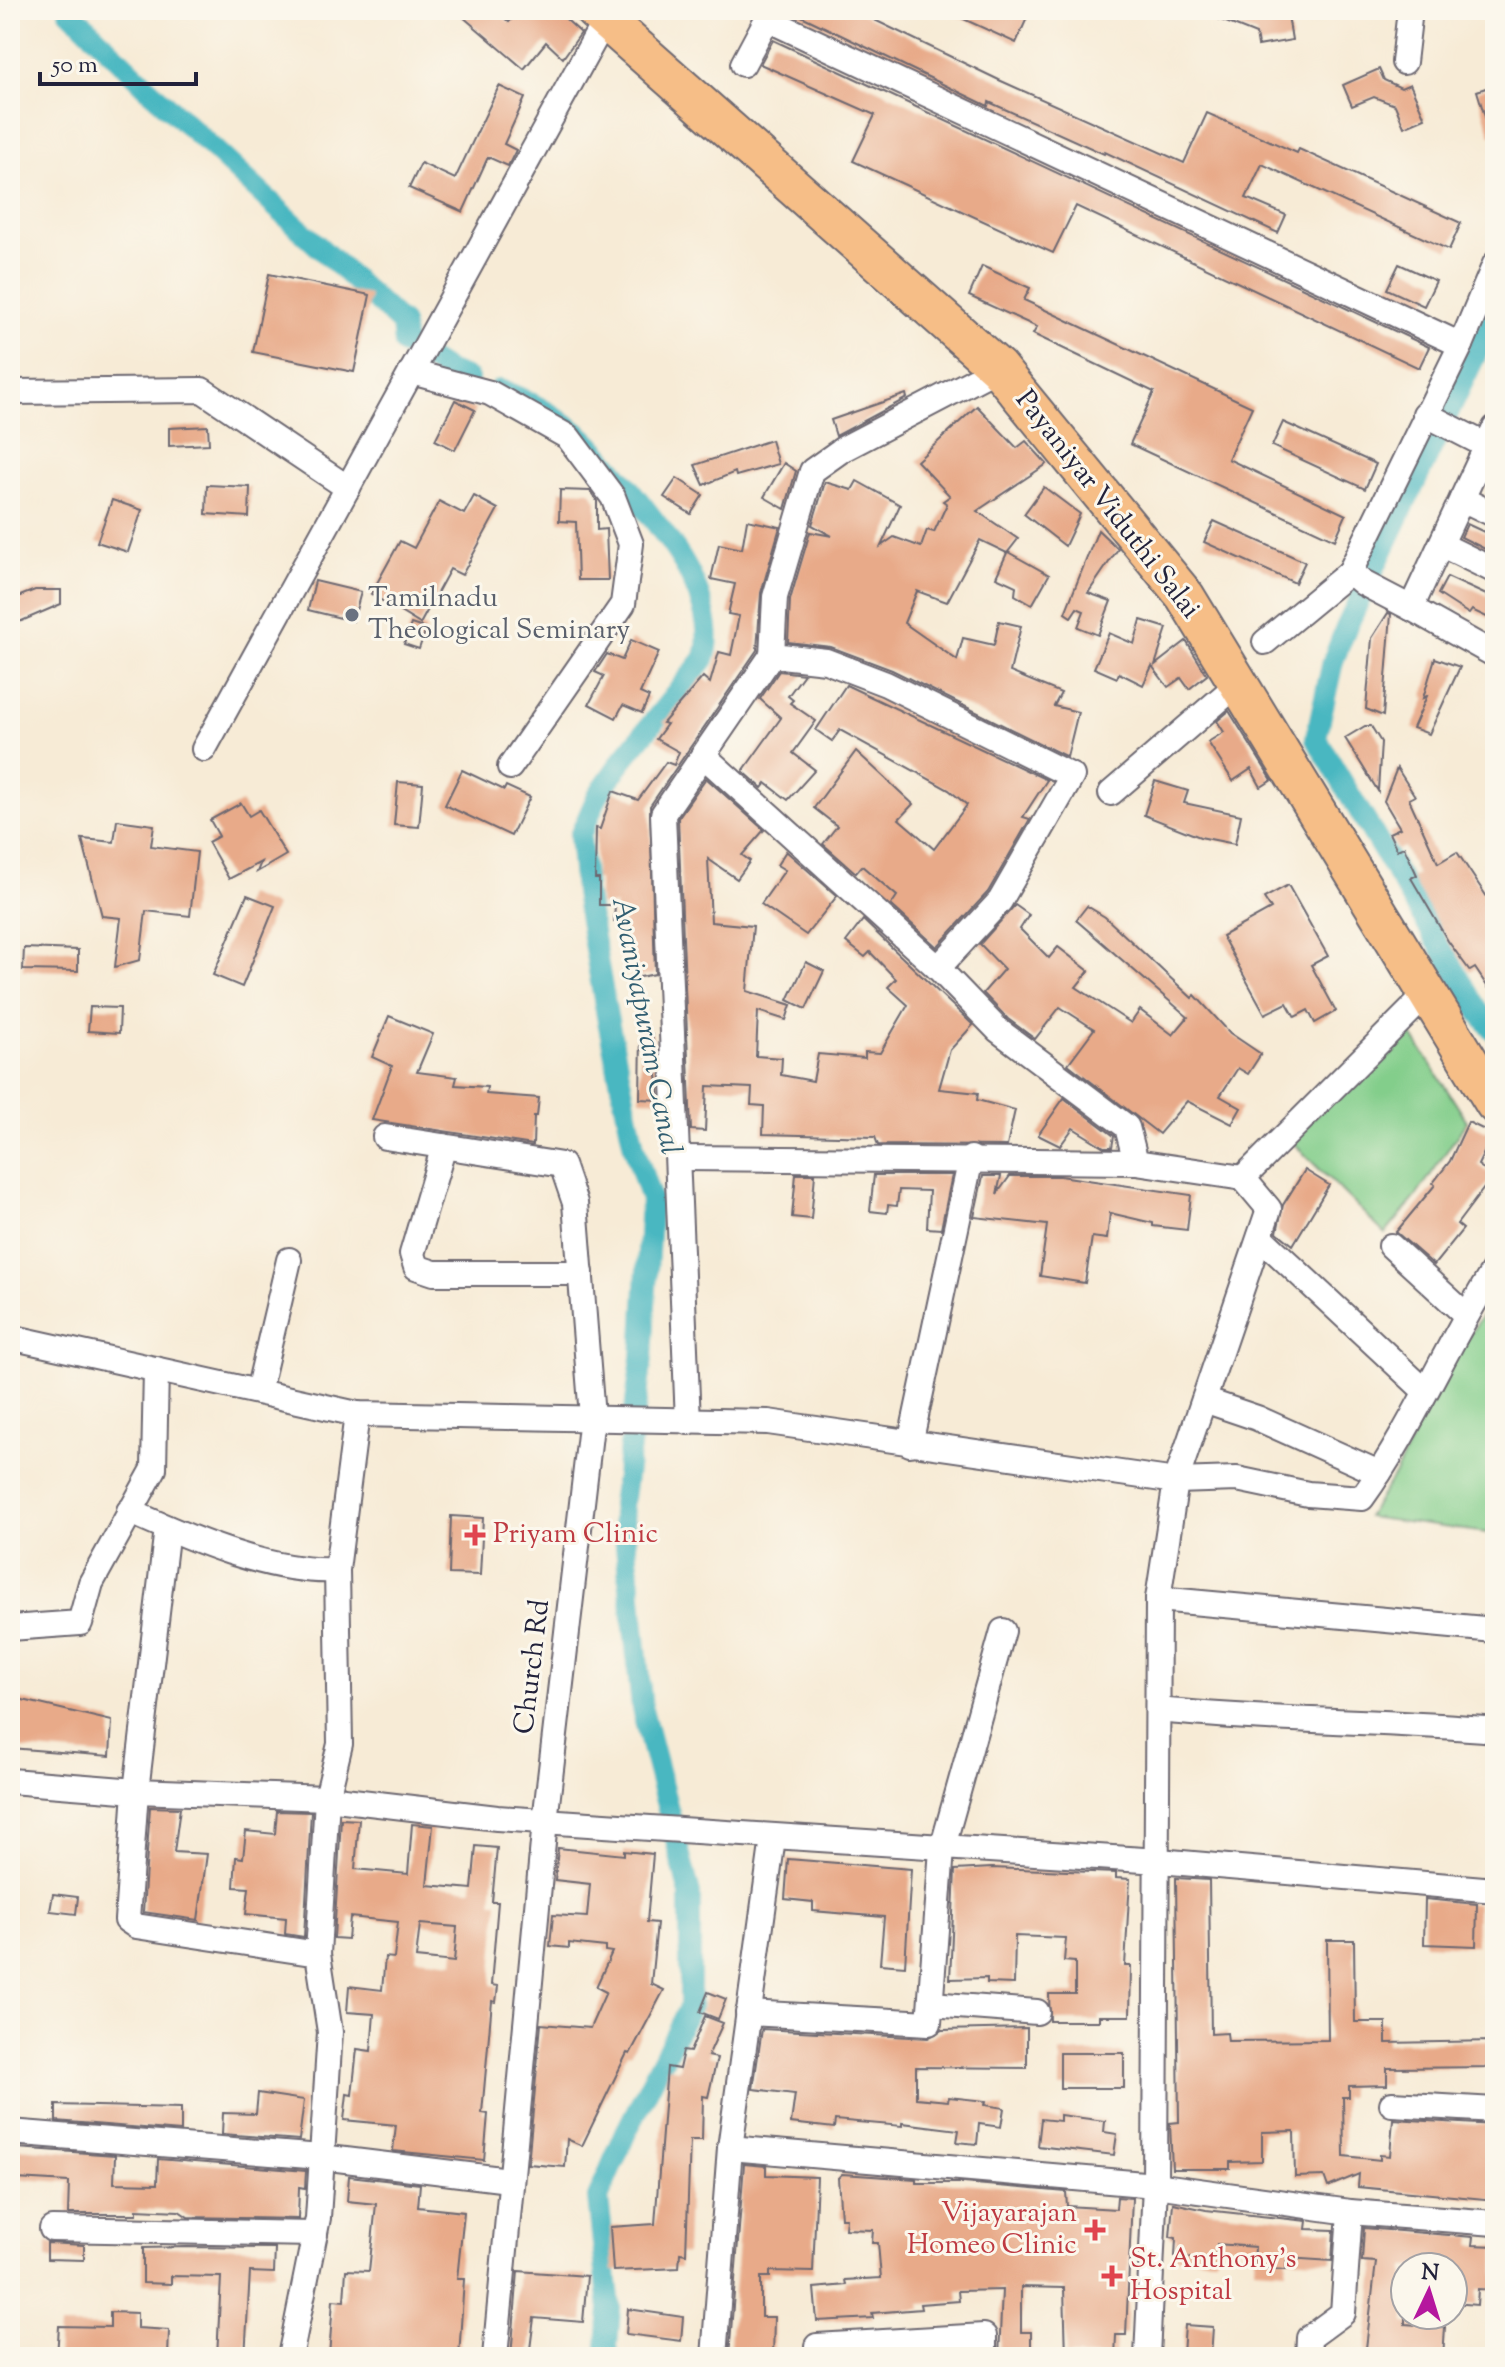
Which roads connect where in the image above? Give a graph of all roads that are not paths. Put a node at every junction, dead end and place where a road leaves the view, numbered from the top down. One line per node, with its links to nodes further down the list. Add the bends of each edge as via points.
1 (1410, 10): 3 (street)
2 (600, 15): 7 (main road, Payaniyar Viduthi Salai); 8 (street)
3 (1404, 62)
4 (743, 64): 6 (street, via 767,19)
5 (1495, 264): 6 (street)
6 (1461, 345): 10 (street)
7 (998, 368): 20 (street, via 843,449 812,471 775,597); 22 (main road, Payaniyar Viduthi Salai, via 1185,596)
8 (411, 372): 12 (street); 25 (street, via 490,393 568,437 613,497 631,544 623,604)
9 (10, 392): 12 (street, via 202,390)
10 (1432, 417): 11 (street); 17 (street)
11 (1488, 441): 13 (street)
12 (348, 488): 23 (street)
13 (1462, 499): 14 (street); 15 (street)
14 (1495, 515)
15 (1442, 545): 16 (street); 18 (street)
16 (1495, 571)
17 (1356, 578): 18 (street); 19 (street)
18 (1403, 605): 21 (street)
19 (1265, 642)
20 (772, 655): 24 (street); 27 (street, via 826,661 886,684 1072,776 1000,901)
21 (1495, 655)
22 (1239, 683): 26 (street); 28 (main road, Payaniyar Viduthi Salai)
23 (204, 749)
24 (704, 756): 27 (street); 32 (street, via 663,814)
25 (510, 767)
26 (1111, 793)
27 (938, 968): 34 (street, via 998,1030 1127,1127)
28 (1428, 993): 29 (main road, Payaniyar Viduthi Salai); 35 (street)
29 (1495, 1104)
30 (385, 1137): 31 (street, Church Rd)
31 (444, 1146): 40 (street, Church Rd, via 562,1165 575,1203); 40 (street, via 412,1254 416,1267 434,1273)
32 (680, 1158): 33 (street); 49 (street)
33 (971, 1158): 34 (street); 50 (street)
34 (1136, 1162): 35 (street)
35 (1243, 1178): 36 (street, via 1269,1209)
36 (1260, 1237): 44 (street); 46 (street)
37 (1391, 1246): 41 (street)
38 (289, 1260): 45 (street)
39 (1495, 1268): 41 (street)
40 (581, 1273): 48 (street, Church Rd)
41 (1466, 1315): 44 (street)
42 (10, 1337): 43 (street)
43 (156, 1369): 45 (street); 53 (street, via 154,1469)
44 (1425, 1391): 51 (street)
45 (258, 1392): 47 (street)
46 (1204, 1400): 51 (street); 52 (street)
47 (357, 1414): 48 (street); 55 (street)
48 (592, 1417): 49 (street); 65 (street, Church Rd)
49 (688, 1422): 50 (street, via 768,1422)
50 (910, 1444): 52 (street)
51 (1379, 1473): 52 (street, via 1362,1498 1308,1494 1237,1479)
52 (1176, 1481): 56 (street)
53 (129, 1511): 54 (street); 57 (street, via 91,1583 80,1623)
54 (167, 1528): 55 (street, via 307,1572); 63 (street)
55 (337, 1570): 64 (street, via 340,1744)
56 (1158, 1599): 58 (street); 60 (street)
57 (10, 1628)
58 (1495, 1630)
59 (1003, 1631): 67 (street)
60 (1159, 1710): 61 (street, via 1249,1720 1331,1719); 68 (street)
61 (1495, 1730)
62 (10, 1781): 63 (street)
63 (136, 1791): 64 (street); 70 (street, via 127,1920 136,1926)
64 (327, 1798): 65 (street); 70 (street)
65 (545, 1821): 66 (street); 79 (street, Church Rd)
66 (773, 1838): 67 (street); 73 (street)
67 (942, 1849): 68 (street); 71 (street)
68 (1159, 1861): 69 (street); 80 (street)
69 (1495, 1890)
70 (318, 1954): 78 (street, via 330,2032)
71 (931, 2004): 72 (street); 73 (street, via 929,2023)
72 (1037, 2012)
73 (748, 2013): 77 (street)
74 (1392, 2104): 75 (street)
75 (1495, 2110)
76 (10, 2132): 78 (street)
77 (730, 2148): 80 (street); 88 (street)
78 (321, 2157): 79 (street); 84 (street)
79 (509, 2180): 87 (street, Church Rd)
80 (1155, 2185): 81 (street); 90 (street)
81 (1350, 2212): 82 (street); 91 (street, via 1343,2313 1309,2338)
82 (1495, 2223)
83 (52, 2229): 84 (street)
84 (315, 2234): 86 (street)
85 (817, 2346): 89 (street, via 984,2336)
86 (290, 2357)
87 (495, 2357)
88 (714, 2357)
89 (984, 2357)
90 (1147, 2357)
91 (1308, 2357)

